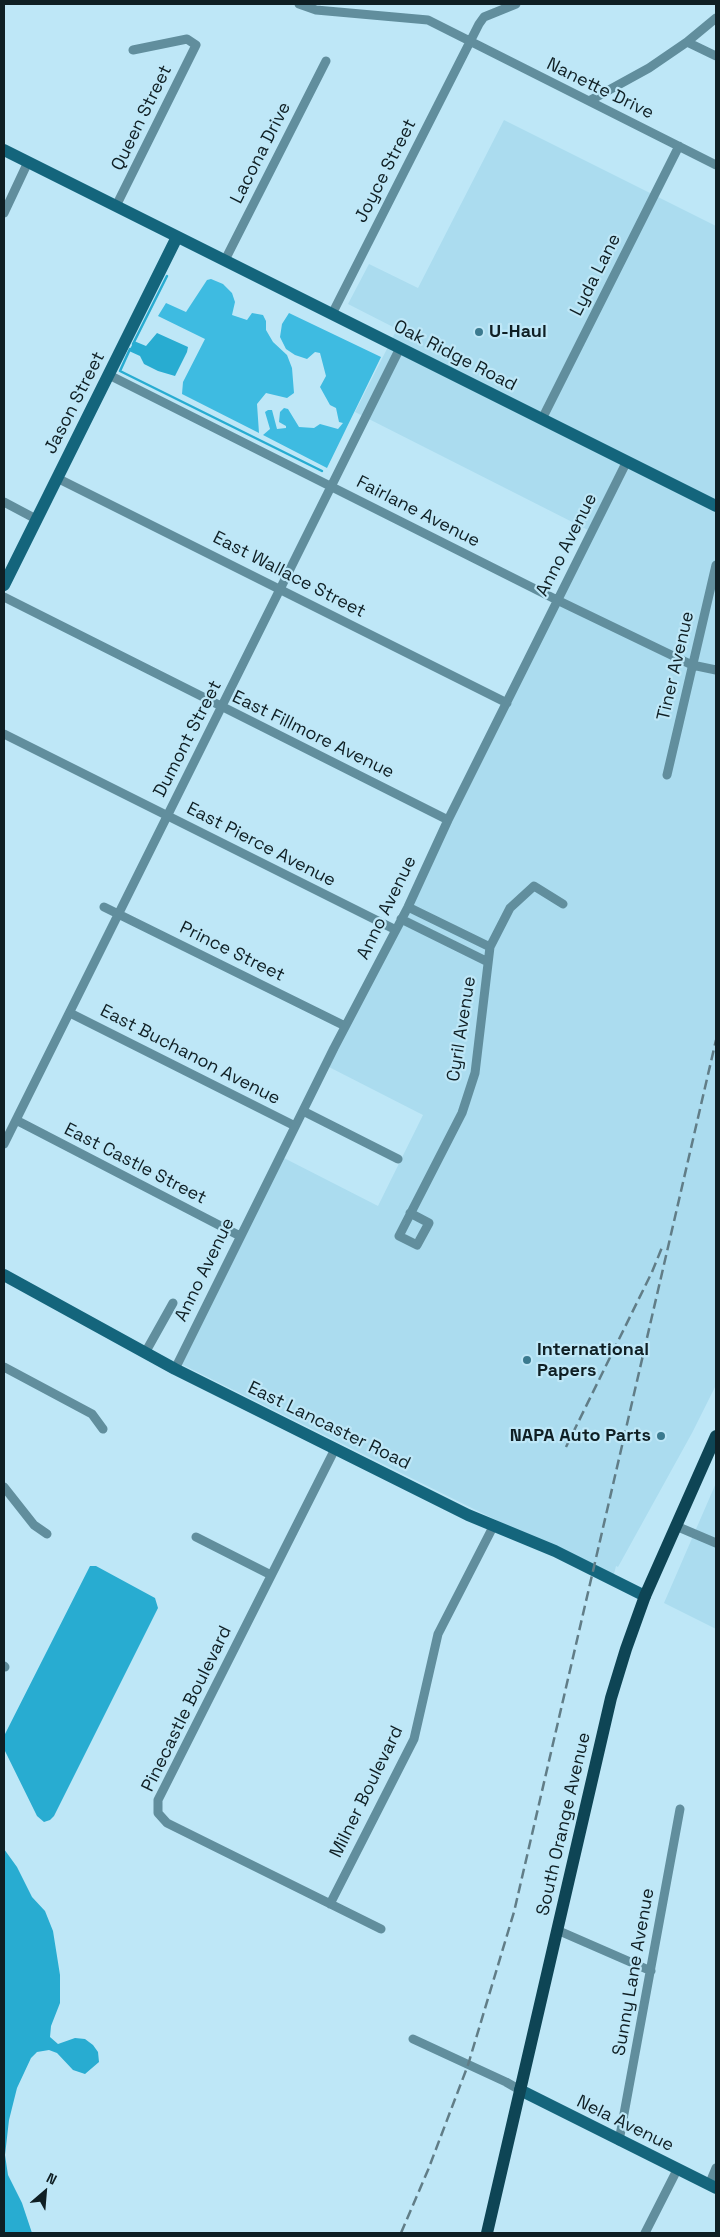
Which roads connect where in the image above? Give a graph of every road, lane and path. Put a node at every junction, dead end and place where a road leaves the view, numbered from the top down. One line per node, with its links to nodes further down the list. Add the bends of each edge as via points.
1 (299, 4): 4 (street, Nanette Drive, via 316,10 428,20)
2 (516, 4): 4 (street, Joyce Street, via 484,17)
3 (716, 18): 5 (street)
4 (469, 42): 9 (street, Nanette Drive); 18 (street, Joyce Street)
5 (687, 42): 7 (street); 9 (street, via 650,68)
6 (133, 50): 14 (street, Queen Street, via 186,39 196,45)
7 (716, 56)
8 (326, 61): 17 (street, Lacona Drive)
9 (589, 101): 10 (street, Nanette Drive)
10 (679, 146): 13 (street, Nanette Drive); 21 (street, Lyda Lane)
11 (4, 150): 12 (street, Oak Ridge Road)
12 (28, 162): 14 (street, Oak Ridge Road); 15 (street)
13 (716, 165)
14 (116, 206): 16 (street, Oak Ridge Road)
15 (4, 213)
16 (177, 237): 17 (street, Oak Ridge Road); 20 (street, Jason Street)
17 (225, 260): 18 (street, Oak Ridge Road)
18 (332, 314): 19 (street, Oak Ridge Road)
19 (400, 348): 21 (street, Oak Ridge Road); 24 (street, Dumont Street)
20 (109, 375): 23 (street, Jason Street); 24 (street, Fairlane Avenue)
21 (542, 419): 22 (street, Oak Ridge Road)
22 (627, 462): 26 (street, Oak Ridge Road); 32 (street, Anno Avenue)
23 (57, 478): 27 (street, Jason Street); 30 (street, East Wallace Street)
24 (330, 486): 30 (street, Dumont Street); 32 (street, Fairlane Avenue)
25 (4, 502): 27 (street)
26 (716, 506)
27 (36, 519): 29 (street, Jason Street)
28 (716, 565): 33 (street, Tiner Avenue)
29 (4, 585)
30 (281, 588): 35 (street, East Wallace Street); 36 (street, Dumont Street)
31 (4, 597): 36 (street, East Fillmore Avenue)
32 (557, 600): 33 (street, Fairlane Avenue); 35 (street, Anno Avenue)
33 (692, 665): 34 (street, Fairlane Avenue); 38 (street, Tiner Avenue)
34 (716, 670)
35 (507, 703): 40 (street, Anno Avenue)
36 (222, 708): 39 (street, Dumont Street); 40 (street, East Fillmore Avenue)
37 (4, 734): 39 (street, East Pierce Avenue)
38 (667, 775)
39 (167, 816): 44 (street, Dumont Street); 48 (street, East Pierce Avenue)
40 (448, 820): 43 (street, Anno Avenue)
41 (563, 904): 49 (street, Cyril Avenue, via 534,886 510,908)
42 (104, 907): 44 (street, Prince Street)
43 (408, 907): 45 (street); 46 (street, Anno Avenue)
44 (119, 914): 51 (street, Dumont Street); 52 (street, Prince Street)
45 (422, 914): 47 (street); 49 (street)
46 (401, 919): 47 (street); 48 (street, Anno Avenue)
47 (418, 928): 50 (street)
48 (396, 930): 52 (street, Anno Avenue)
49 (490, 947): 50 (street, Cyril Avenue)
50 (488, 962): 58 (street, Cyril Avenue, via 475,1073 462,1113)
51 (70, 1012): 54 (street, Dumont Street); 55 (street, East Buchanon Avenue)
52 (345, 1026): 53 (street, Anno Avenue)
53 (303, 1111): 55 (street, Anno Avenue); 57 (street)
54 (16, 1120): 56 (street, Dumont Street); 59 (street, East Castle Street)
55 (295, 1126): 59 (street, Anno Avenue)
56 (4, 1144)
57 (398, 1159)
58 (410, 1214)
59 (240, 1236): 64 (street, Anno Avenue)
60 (4, 1275): 62 (street, East Lancaster Road)
61 (173, 1303): 62 (street)
62 (145, 1353): 64 (street, East Lancaster Road)
63 (4, 1367): 65 (street, via 92,1414)
64 (176, 1369): 67 (street, East Lancaster Road)
65 (103, 1429)
66 (716, 1436): 70 (main road, South Orange Avenue)
67 (335, 1449): 69 (street, East Lancaster Road); 74 (street, Pinecastle Boulevard)
68 (4, 1487): 71 (street, via 34,1525)
69 (494, 1525): 75 (street, East Lancaster Road); 77 (street, Milner Boulevard, via 438,1634 414,1739)
70 (676, 1526): 73 (street); 75 (main road, South Orange Avenue)
71 (47, 1534)
72 (196, 1537): 74 (street)
73 (716, 1543)
74 (272, 1575): 77 (street, Pinecastle Boulevard, via 158,1800 158,1812 168,1823)
75 (645, 1596): 79 (main road, South Orange Avenue, via 611,1698)
76 (680, 1809): 80 (street, Sunny Lane Avenue)
77 (330, 1904): 78 (street, Pinecastle Boulevard)
78 (381, 1930)
79 (557, 1930): 80 (street); 82 (main road, South Orange Avenue)
80 (651, 1971): 83 (street, Sunny Lane Avenue)
81 (413, 2040): 82 (street)
82 (520, 2090): 83 (street, Nela Avenue); 87 (main road, South Orange Avenue)
83 (619, 2141): 85 (street, Nela Avenue)
84 (716, 2168): 86 (street)
85 (677, 2170): 86 (street, Nela Avenue); 88 (street)
86 (713, 2187)
87 (487, 2233)
88 (645, 2233)

